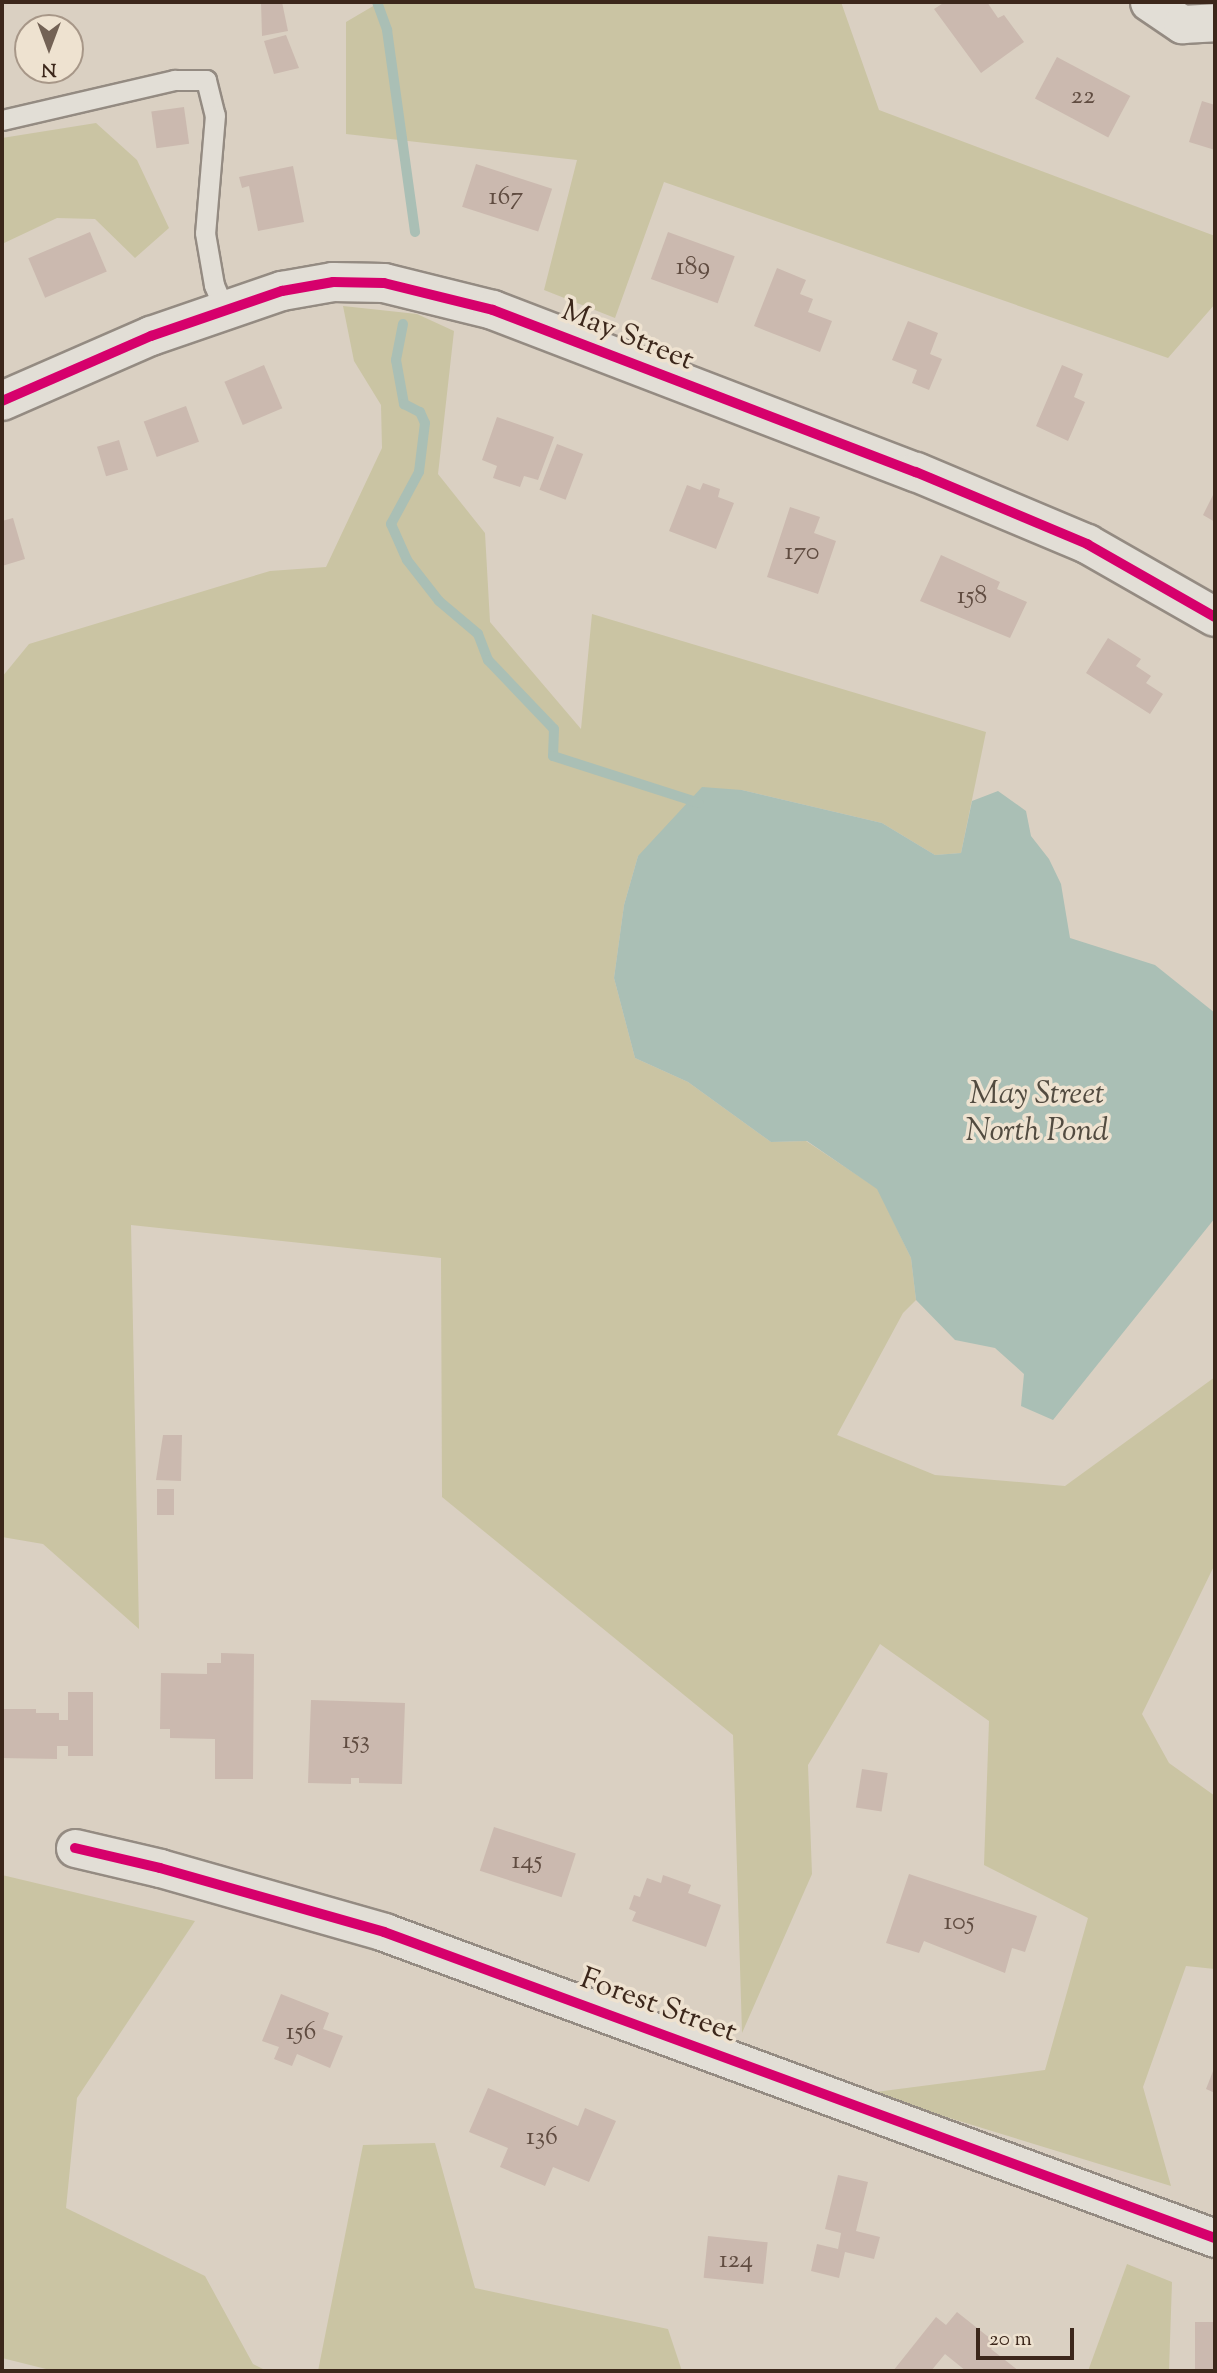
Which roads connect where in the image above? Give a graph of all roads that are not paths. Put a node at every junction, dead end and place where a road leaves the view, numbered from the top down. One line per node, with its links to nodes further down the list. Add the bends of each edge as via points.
1 (1149, 2): 2 (street, via 1182,24)
2 (1215, 22)
3 (2, 120): 4 (lane, via 174,80 206,80 215,115 205,233 214,285)
4 (224, 309): 5 (street, May Street); 6 (street, May Street, via 282,291 333,282 384,283 492,310 1026,518 1087,544)
5 (2, 401)
6 (1215, 617)
7 (75, 1849): 8 (street, Forest Street, via 160,1868 384,1932)
8 (1215, 2238)

